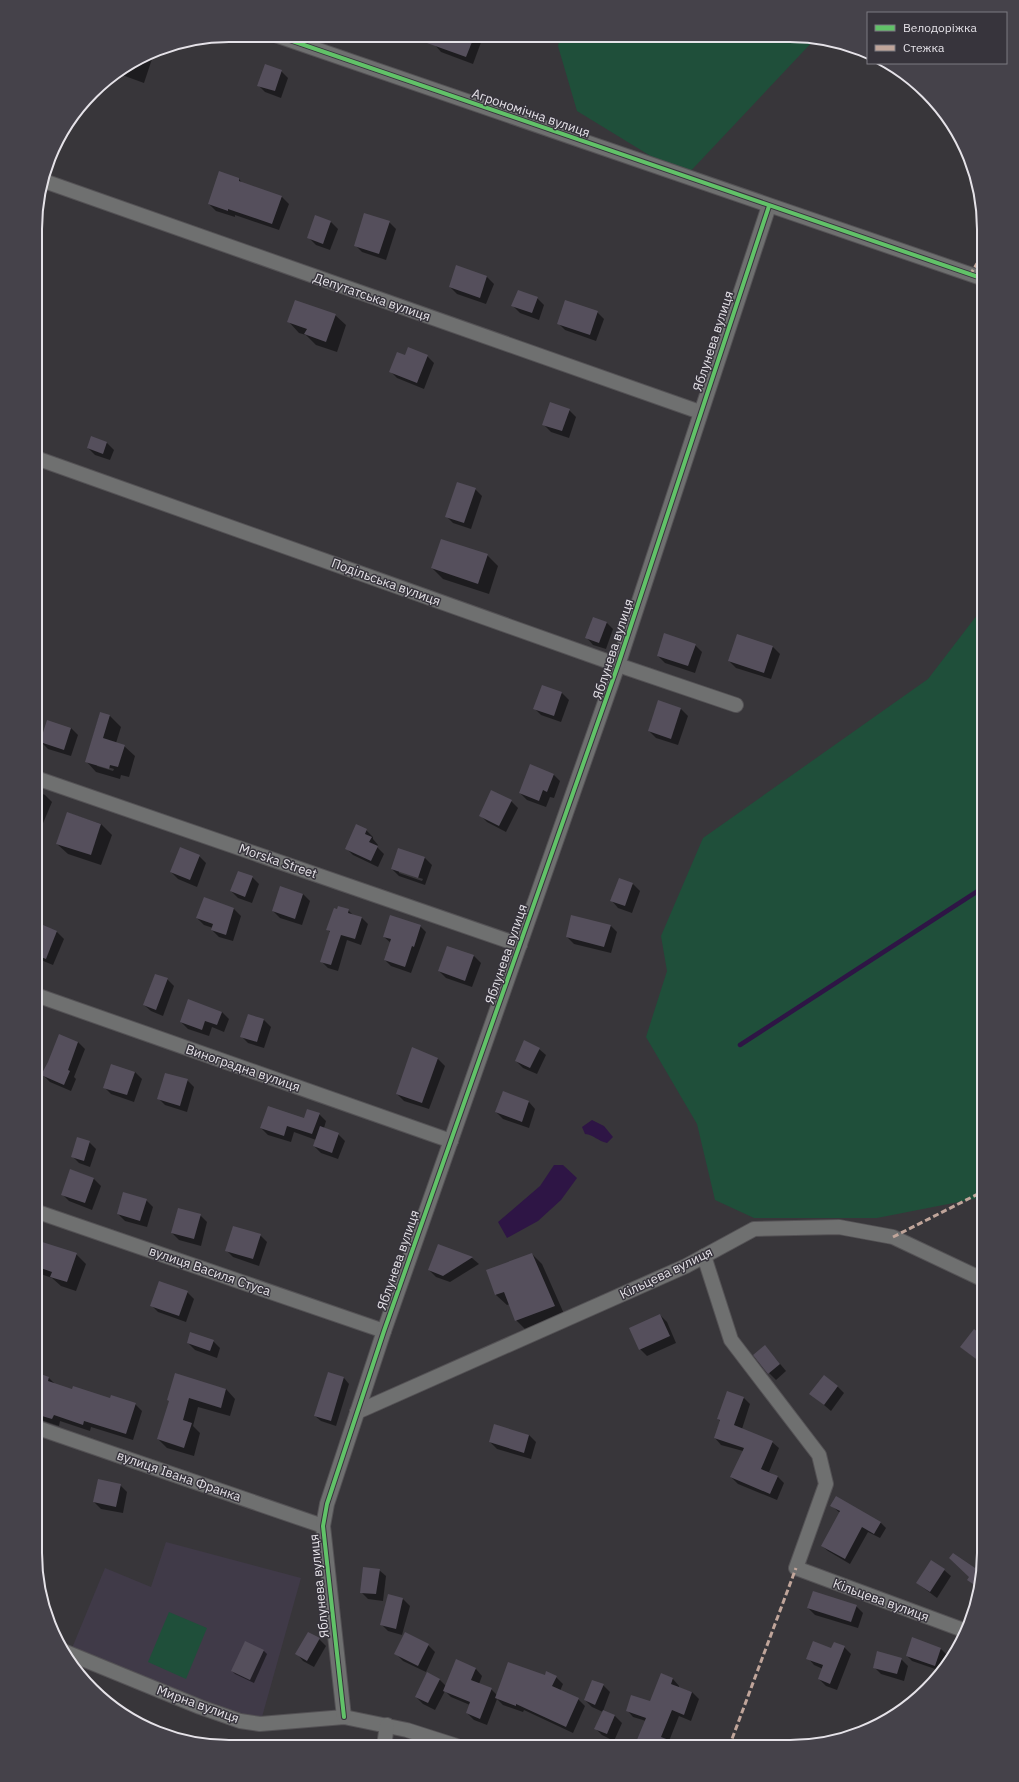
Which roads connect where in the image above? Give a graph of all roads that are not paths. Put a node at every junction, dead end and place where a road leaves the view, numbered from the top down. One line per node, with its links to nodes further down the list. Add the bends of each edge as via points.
1 (295, 42): 3 (street, Агрономічна вулиця)
2 (48, 182): 5 (street, Депутатська вулиця)
3 (769, 206): 4 (street, Агрономічна вулиця); 5 (street, Яблунева вулиця)
4 (977, 277)
5 (700, 412): 7 (street, Яблунева вулиця)
6 (42, 460): 7 (street, Подільська вулиця)
7 (618, 665): 8 (street, Подільська вулиця); 10 (street, Яблунева вулиця)
8 (736, 705)
9 (42, 780): 10 (street, Morska Street)
10 (520, 945): 12 (street, Яблунева вулиця)
11 (42, 997): 12 (street, Виноградна вулиця)
12 (451, 1141): 16 (street, Яблунева вулиця)
13 (42, 1213): 16 (street, вулиця Василя Стуса)
14 (704, 1256): 15 (street, Кільцева вулиця, via 754,1228 839,1227 893,1237); 17 (street, Кільцева вулиця); 20 (street, Кільцева вулиця, via 731,1340 820,1455 826,1484 796,1568)
15 (977, 1277)
16 (384, 1331): 17 (street, Яблунева вулиця)
17 (357, 1412): 19 (street, Яблунева вулиця, via 327,1504)
18 (42, 1429): 19 (street, вулиця Івана Франка)
19 (323, 1526): 22 (street, Яблунева вулиця)
20 (961, 1629)
21 (73, 1655): 22 (street, Мирна вулиця, via 200,1707 240,1720 260,1724)
22 (344, 1717): 23 (street, Мирна вулиця)
23 (387, 1725): 24 (street); 25 (street, Мирна вулиця)
24 (385, 1740)
25 (439, 1740)

